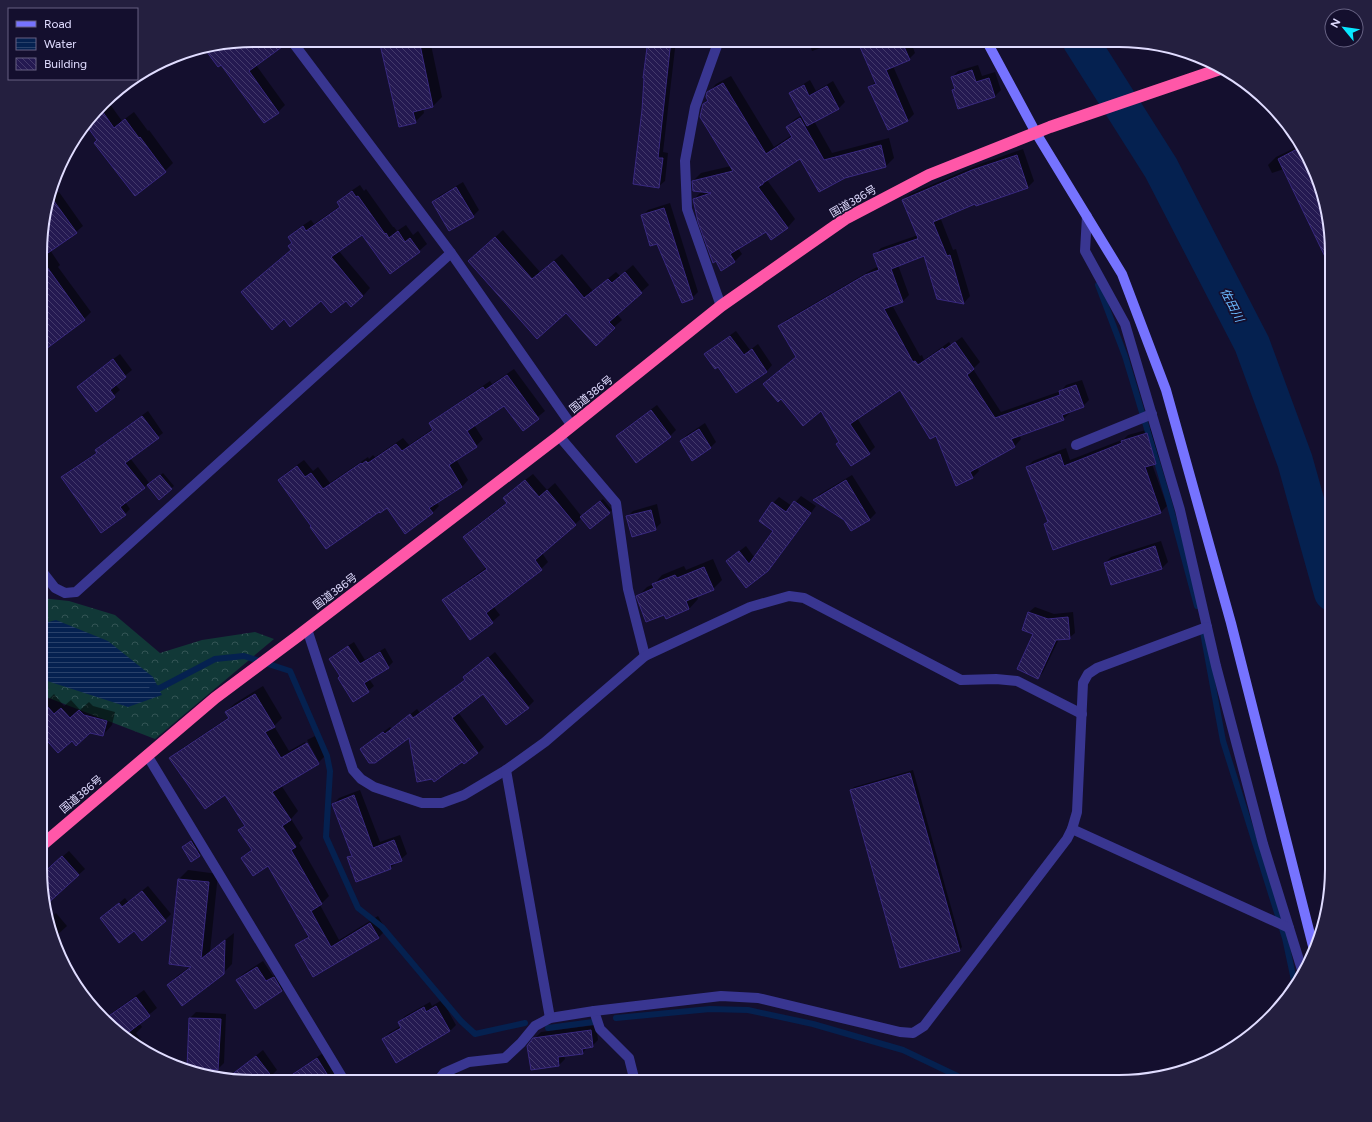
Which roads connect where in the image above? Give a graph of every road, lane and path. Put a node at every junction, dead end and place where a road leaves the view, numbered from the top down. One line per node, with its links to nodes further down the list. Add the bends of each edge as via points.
1 (296, 47): 7 (street)
2 (716, 47): 8 (street, via 695,107 685,161 687,209)
3 (990, 47): 5 (street)
4 (1215, 71): 5 (highway, 国道386号)
5 (1036, 133): 6 (street); 8 (highway, 国道386号, via 929,174 845,219)
6 (1087, 216): 9 (street, via 1085,251 1125,324); 23 (street, via 1122,274 1166,390 1231,623)
7 (450, 253): 10 (street); 13 (street, via 76,592 65,593 55,588)
8 (721, 306): 10 (highway, 国道386号)
9 (1151, 414): 12 (street); 14 (street, via 1180,510)
10 (572, 426): 11 (highway, 国道386号)
11 (559, 436): 15 (highway, 国道386号); 16 (street, via 616,503 628,589)
12 (1076, 445)
13 (47, 578)
14 (1207, 628): 17 (street, via 1097,668 1088,674 1084,683); 22 (street, via 1261,836)
15 (302, 632): 18 (highway, 国道386号, via 214,698); 19 (street, via 353,770 361,779 374,787 422,803 442,803 464,795)
16 (645, 656): 17 (street, via 750,607 789,596 804,598 961,680 996,679 1017,682); 19 (street, via 545,742)
17 (1082, 714): 20 (street, via 1077,812)
18 (147, 755): 21 (highway, 国道386号); 27 (street)
19 (506, 770): 26 (street)
20 (1072, 829): 22 (street); 25 (street, via 1067,839 924,1026 913,1033 758,998 721,996)
21 (47, 841)
22 (1288, 928): 24 (street)
23 (1312, 941)
24 (1301, 966)
25 (594, 1011): 26 (street); 29 (street, via 600,1029 629,1058)
26 (550, 1018): 28 (street, via 535,1026 505,1058 469,1062)
27 (341, 1075)
28 (442, 1075)
29 (633, 1075)

